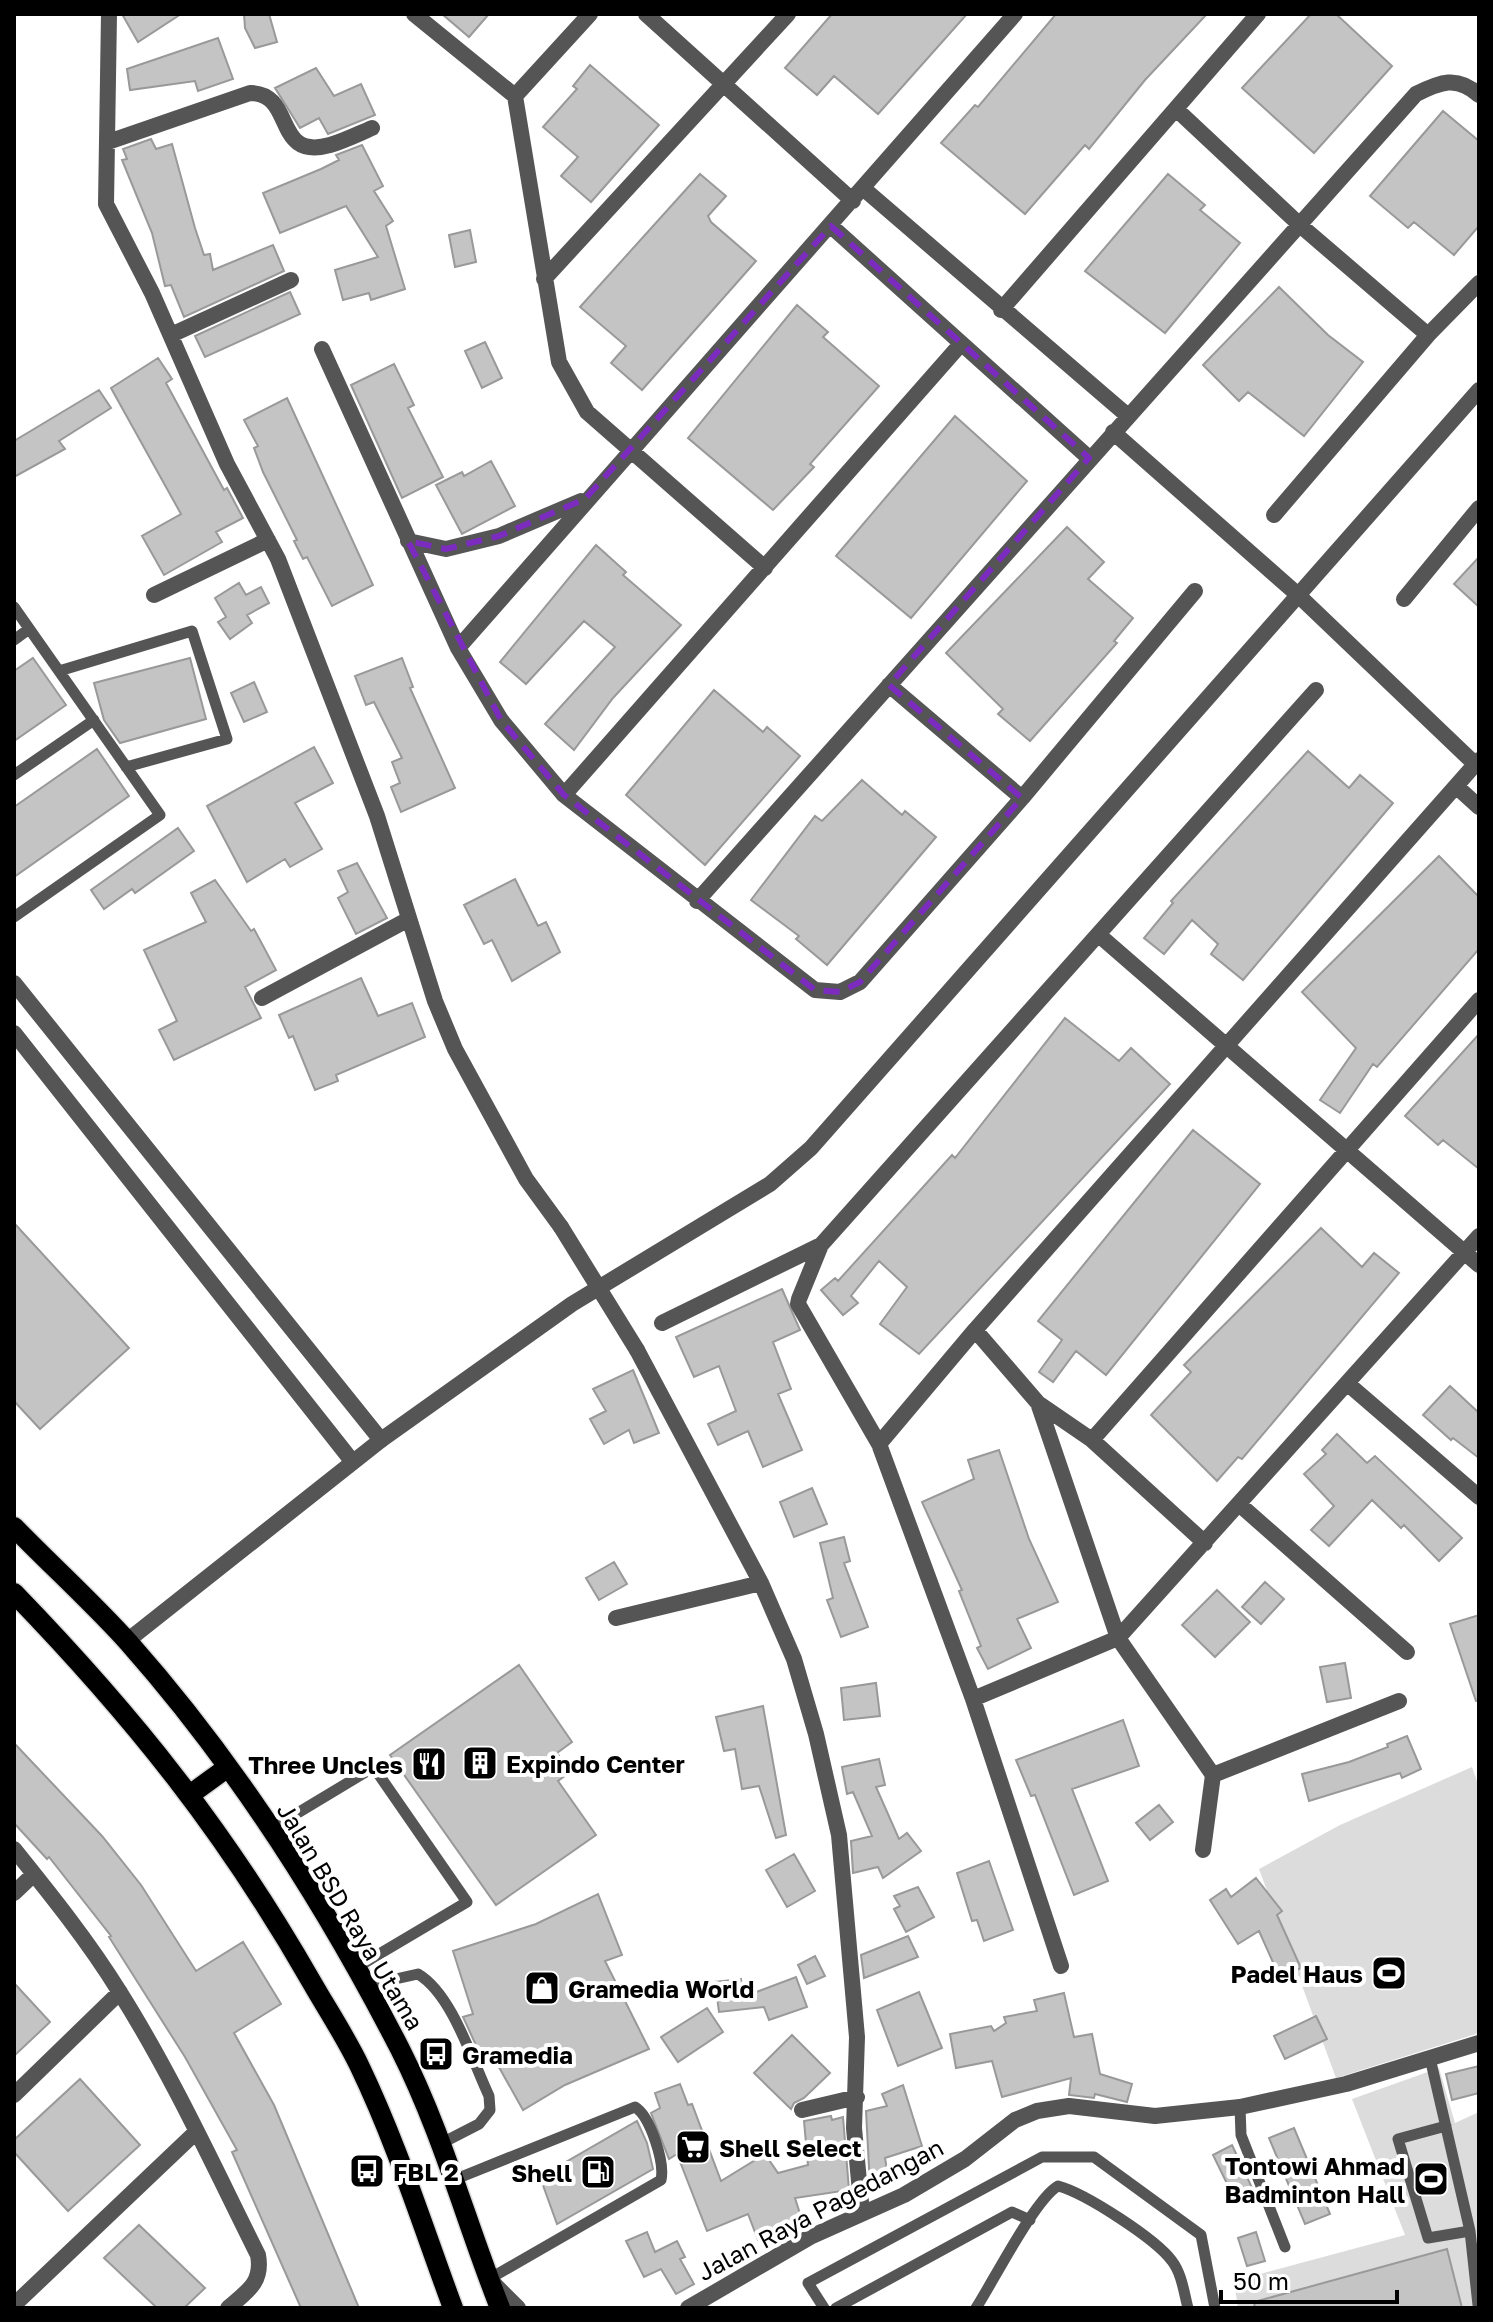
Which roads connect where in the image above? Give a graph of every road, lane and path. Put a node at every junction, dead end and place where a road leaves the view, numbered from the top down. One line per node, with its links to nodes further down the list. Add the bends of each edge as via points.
1 (109, 14): 13 (street)
2 (414, 14): 10 (street)
3 (590, 14): 10 (street)
4 (646, 14): 8 (street)
5 (788, 14): 8 (street)
6 (1015, 14): 14 (street)
7 (1258, 14): 11 (street)
8 (725, 86): 14 (street); 17 (street)
9 (1479, 95): 16 (street, via 1453,81 1416,94)
10 (515, 96): 17 (street)
11 (1176, 109): 16 (street); 20 (street)
12 (372, 128): 13 (street, via 328,146 299,144 287,135 273,100 250,93)
13 (108, 142): 21 (street, via 106,204)
14 (858, 195): 15 (street); 20 (street)
15 (831, 226): 23 (street); 28 (street)
16 (1301, 226): 22 (street); 26 (street)
17 (544, 279): 28 (street, via 559,362 587,412)
18 (291, 280): 21 (street)
19 (1479, 283): 22 (street)
20 (1001, 310): 26 (street)
21 (171, 335): 33 (street, via 227,464)
22 (1428, 335): 32 (street)
23 (960, 345): 29 (street); 35 (street)
24 (322, 349): 34 (street)
25 (1479, 390): 37 (street)
26 (1128, 416): 27 (street)
27 (1113, 432): 29 (street); 37 (street)
28 (628, 451): 30 (street); 35 (street)
29 (1089, 458): 45 (street)
30 (585, 499): 34 (street, via 499,536 446,549); 43 (street)
31 (1479, 508): 39 (street)
32 (1274, 515)
33 (268, 540): 38 (street); 57 (street, via 377,816)
34 (408, 541): 43 (street)
35 (765, 568): 52 (street)
36 (1195, 591): 53 (street)
37 (1297, 594): 48 (street); 73 (street, via 811,1148 770,1184 572,1304)
38 (154, 595)
39 (1404, 599)
40 (14, 607): 41 (lane)
41 (29, 629): 42 (lane); 44 (lane)
42 (14, 640)
43 (458, 648): 52 (street, via 501,720)
44 (59, 671): 47 (lane); 49 (lane, via 192,631 227,739)
45 (889, 685): 53 (street); 55 (street)
46 (1316, 690): 58 (street)
47 (94, 720): 49 (lane); 50 (lane)
48 (1477, 762): 51 (street)
49 (126, 767): 56 (lane, via 160,815)
50 (14, 775)
51 (1457, 787): 54 (street); 63 (street)
52 (564, 795): 55 (street)
53 (1022, 798): 55 (street, via 860,982 840,992 815,990)
54 (1479, 807)
55 (697, 901)
56 (15, 914)
57 (409, 919): 60 (street); 81 (street, bridge, via 455,1049 526,1179 637,1350)
58 (1100, 936): 63 (street); 66 (street)
59 (14, 983): 73 (street)
60 (262, 998)
61 (1479, 1000): 64 (street)
62 (14, 1033): 76 (street)
63 (1229, 1046): 64 (street); 70 (street)
64 (1345, 1148): 67 (street); 74 (street)
65 (1479, 1236): 67 (street)
66 (821, 1245): 69 (street); 75 (street, via 798,1304)
67 (1465, 1252): 68 (street); 71 (street)
68 (1479, 1265)
69 (662, 1323)
70 (975, 1330): 72 (street); 75 (street)
71 (1348, 1384): 77 (street); 78 (street)
72 (1038, 1403): 74 (street); 84 (street)
73 (381, 1440): 76 (street)
74 (1092, 1440): 80 (street)
75 (879, 1444): 87 (street)
76 (352, 1461): 85 (street)
77 (1479, 1497)
78 (1239, 1504): 80 (street); 86 (street)
79 (14, 1527): 85 (main road, Jalan BSD Raya Utama)
80 (1205, 1543): 84 (street)
81 (761, 1583): 83 (street); 103 (street, via 794,1659 839,1835 857,2037)
82 (14, 1593): 91 (main road, via 126,1714)
83 (616, 1618)
84 (1118, 1638): 87 (street); 90 (street)
85 (127, 1641): 89 (main road, Jalan BSD Raya Utama)
86 (1407, 1652)
87 (973, 1699): 97 (street)
88 (1399, 1701): 90 (street)
89 (228, 1767): 91 (main road); 92 (main road, Jalan BSD Raya Utama)
90 (1213, 1775): 94 (street)
91 (191, 1794): 118 (main road, via 264,1899 359,2064)
92 (271, 1829): 98 (main road, Jalan BSD Raya Utama); 98 (lane, via 369,1770 377,1772 467,1902)
93 (14, 1849): 95 (street)
94 (1203, 1850)
95 (34, 1874): 96 (street); 99 (street)
96 (14, 1893)
97 (1061, 1966)
98 (359, 1977): 108 (main road, Jalan BSD Raya Utama, via 400,2050); 108 (lane, via 418,1974 431,1981 446,2003 489,2096 490,2110 479,2124)
99 (120, 1992): 102 (street); 107 (street)
100 (1479, 2043): 101 (street, Jalan Raya Pagedangan)
101 (1430, 2058): 104 (street, Jalan Raya Pagedangan, via 1346,2084); 106 (lane)
102 (14, 2095)
103 (857, 2097): 105 (street); 110 (street, via 854,2128)
104 (1240, 2107): 110 (street, Jalan Raya Pagedangan, via 1155,2116 1069,2106 1037,2111 1015,2120 965,2159 904,2195); 113 (lane, via 1241,2135)
105 (802, 2110)
106 (1446, 2126): 112 (lane); 112 (lane, via 1398,2139 1428,2238)
107 (196, 2132): 115 (street); 117 (street, via 258,2255 261,2272)
108 (442, 2143): 109 (main road, Jalan BSD Raya Utama)
109 (456, 2179): 114 (main road, Jalan BSD Raya Utama); 114 (lane, via 635,2107 645,2115 661,2180)
110 (862, 2213): 121 (street, Jalan Raya Pagedangan)
111 (1030, 2220): 123 (lane, via 1012,2212); 124 (lane); 125 (lane, via 1051,2190 1067,2188 1162,2250 1174,2263)
112 (1470, 2231): 116 (lane)
113 (1285, 2247)
114 (489, 2279): 119 (main road, Jalan BSD Raya Utama); 120 (street)
115 (14, 2305)
116 (1478, 2305)
117 (228, 2308)
118 (453, 2308)
119 (500, 2308)
120 (518, 2308)
121 (688, 2308)
122 (824, 2308): 126 (lane, via 808,2283 1042,2157 1094,2157 1201,2235)
123 (836, 2308)
124 (976, 2308)
125 (1188, 2308)
126 (1215, 2308)

